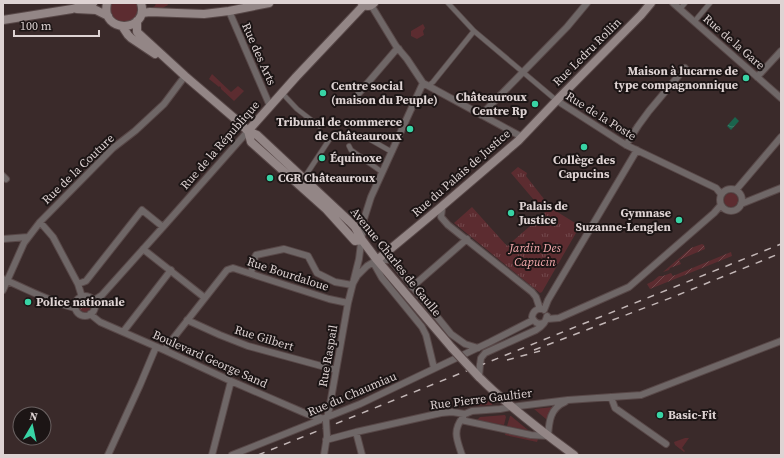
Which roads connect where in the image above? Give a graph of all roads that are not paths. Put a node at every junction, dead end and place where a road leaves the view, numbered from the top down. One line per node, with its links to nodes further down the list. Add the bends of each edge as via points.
1 (93, 3): 12 (main road)
2 (107, 3): 16 (main road)
3 (141, 3): 15 (main road)
4 (269, 3): 13 (main road)
5 (448, 3): 21 (street, Rue de la Poste)
6 (587, 3): 25 (street)
7 (651, 3): 32 (main road, Rue Ledru Rollin)
8 (673, 3): 14 (street, Rue de la Gare)
9 (685, 3): 14 (street)
10 (710, 3): 19 (street)
11 (368, 4): 22 (street); 29 (main road, Rue de la République)
12 (72, 6): 16 (main road, Avenue Charles de Gaulle, via 96,10); 17 (main road)
13 (232, 8): 15 (main road, via 204,14); 33 (street, Rue des Arts)
14 (680, 9): 19 (street, Rue de la Gare)
15 (142, 13): 18 (main road)
16 (108, 16): 20 (main road, Avenue Charles de Gaulle, via 111,21)
17 (3, 20)
18 (137, 21): 20 (main road); 26 (main road, Avenue Charles de Gaulle, via 137,32)
19 (694, 22): 27 (street, Rue de la Gare)
20 (122, 26): 26 (main road, Avenue Charles de Gaulle, via 131,38)
21 (474, 31): 25 (street, Rue de la Poste); 28 (street, via 433,82)
22 (399, 49): 28 (street); 30 (street)
23 (781, 52): 27 (street)
24 (685, 68): 41 (street, via 649,111)
25 (524, 72): 32 (street, Rue de la Poste); 34 (street)
26 (185, 76): 36 (main road, Avenue Charles de Gaulle); 57 (street, Rue de la Couture, via 164,104 113,148)
27 (757, 77): 31 (street, Rue de la Gare)
28 (425, 85): 34 (street); 44 (street, Rue Raspail)
29 (282, 93): 33 (main road, Rue de la République); 35 (street)
30 (358, 93)
31 (781, 98)
32 (556, 100): 39 (main road, Rue du Palais de Justice); 41 (street, Rue de la Poste)
33 (270, 106): 36 (main road, Rue de la République)
34 (481, 115): 39 (street)
35 (319, 126)
36 (248, 131): 46 (main road, Avenue Charles de Gaulle, via 257,135); 58 (street, Rue de la République); 62 (main road, Avenue Charles de Gaulle, via 251,142)
37 (364, 136): 44 (street)
38 (331, 137): 46 (street)
39 (522, 137): 54 (main road, Rue du Palais de Justice)
40 (781, 137): 49 (street)
41 (626, 145): 43 (street, Rue de la Poste)
42 (349, 146): 45 (street)
43 (637, 150): 50 (street, Rue de la Poste, via 716,188); 77 (street)
44 (392, 152): 45 (street, Rue Raspail)
45 (382, 172): 55 (street, Rue Raspail)
46 (304, 178): 56 (main road, Avenue Charles de Gaulle)
47 (781, 184): 51 (street, via 755,194)
48 (781, 188): 52 (street)
49 (736, 190): 50 (street, via 728,189); 51 (street)
50 (721, 194): 53 (street)
51 (741, 196): 52 (street)
52 (741, 204): 53 (street, via 732,211)
53 (721, 205): 81 (street, via 629,287 559,318)
54 (441, 207): 61 (street, via 441,217); 64 (main road, Rue du Palais de Justice)
55 (364, 218): 56 (street); 62 (street, Rue Raspail)
56 (349, 221): 62 (main road, Avenue Charles de Gaulle, via 355,227)
57 (40, 222): 59 (street, Rue de la Couture); 68 (street, via 52,237)
58 (163, 228): 63 (street, Rue de la République); 68 (street, via 142,210 86,281)
59 (28, 237): 60 (street); 67 (street, Rue de la Couture)
60 (3, 239)
61 (467, 239): 70 (street); 77 (street, via 532,292)
62 (358, 240): 64 (main road, Avenue Charles de Gaulle); 69 (street, Rue Raspail, via 358,258)
63 (143, 249): 65 (street); 74 (street, Rue de la République, via 102,295)
64 (375, 261): 69 (street, Rue Raspail, via 362,270); 70 (street, via 390,260); 87 (street, via 382,278 426,334); 89 (main road, Avenue Charles de Gaulle, bridge)
65 (171, 270): 73 (street); 82 (street)
66 (251, 273): 69 (street, via 256,255 284,249 308,256 316,273 335,282); 73 (street, Rue Bourdaloue, via 233,268 227,270); 75 (street, Rue Bourdaloue)
67 (5, 280): 71 (street, Rue de la Couture); 76 (street)
68 (78, 284): 72 (street)
69 (352, 285): 75 (street, Rue Raspail)
70 (412, 287): 85 (street, via 451,334 465,344)
71 (3, 290)
72 (82, 297): 74 (street, via 88,297); 76 (street, via 77,300)
73 (205, 298): 79 (street, Rue Bourdaloue)
74 (93, 301): 78 (street, via 94,310)
75 (348, 304): 88 (street, Rue Raspail)
76 (75, 308): 78 (street, via 82,316)
77 (542, 309): 80 (street, via 533,312); 81 (street, via 547,314)
78 (90, 314): 82 (street, Boulevard George Sand, via 100,322)
79 (188, 320): 86 (street, Rue Bourdaloue); 88 (street, Rue Gilbert, via 248,346)
80 (533, 320): 81 (street, via 537,323); 85 (street, Rue du Chaumiau)
81 (545, 321): 89 (street, bridge, via 536,330 485,353 481,358)
82 (123, 332): 84 (street, Boulevard George Sand)
83 (781, 341): 91 (street, Rue Pierre Gaultier, via 641,395)
84 (156, 347): 86 (street, Boulevard George Sand); 101 (street)
85 (478, 348): 87 (street, Rue du Chaumiau)
86 (164, 350): 90 (street, Boulevard George Sand)
87 (434, 368): 95 (street, Rue du Chaumiau)
88 (336, 370): 95 (street, Rue Raspail)
89 (479, 377): 93 (main road, Avenue Charles de Gaulle)
90 (231, 381): 95 (street, Boulevard George Sand, via 303,413); 102 (street)
91 (610, 397): 92 (street, Rue Pierre Gaultier); 100 (street, via 615,408)
92 (568, 400): 93 (street, Rue Pierre Gaultier); 98 (street, via 553,411)
93 (511, 407): 94 (street, Rue Pierre Gaultier); 98 (main road)
94 (465, 414): 96 (street); 97 (street, Rue Pierre Gaultier, via 441,413)
95 (326, 419): 99 (street, Rue Raspail, bridge); 103 (street, Rue du Chaumiau)
96 (461, 420): 98 (street, Rue Pierre Gaultier, via 531,435); 106 (street, via 456,428 456,435)
97 (356, 432): 99 (street, Rue Pierre Gaultier); 105 (street)
98 (548, 436): 107 (main road)
99 (327, 438): 104 (street, Rue Raspail)
100 (666, 444)
101 (108, 455)
102 (212, 455)
103 (232, 455)
104 (324, 455)
105 (362, 455)
106 (462, 455)
107 (574, 455)

